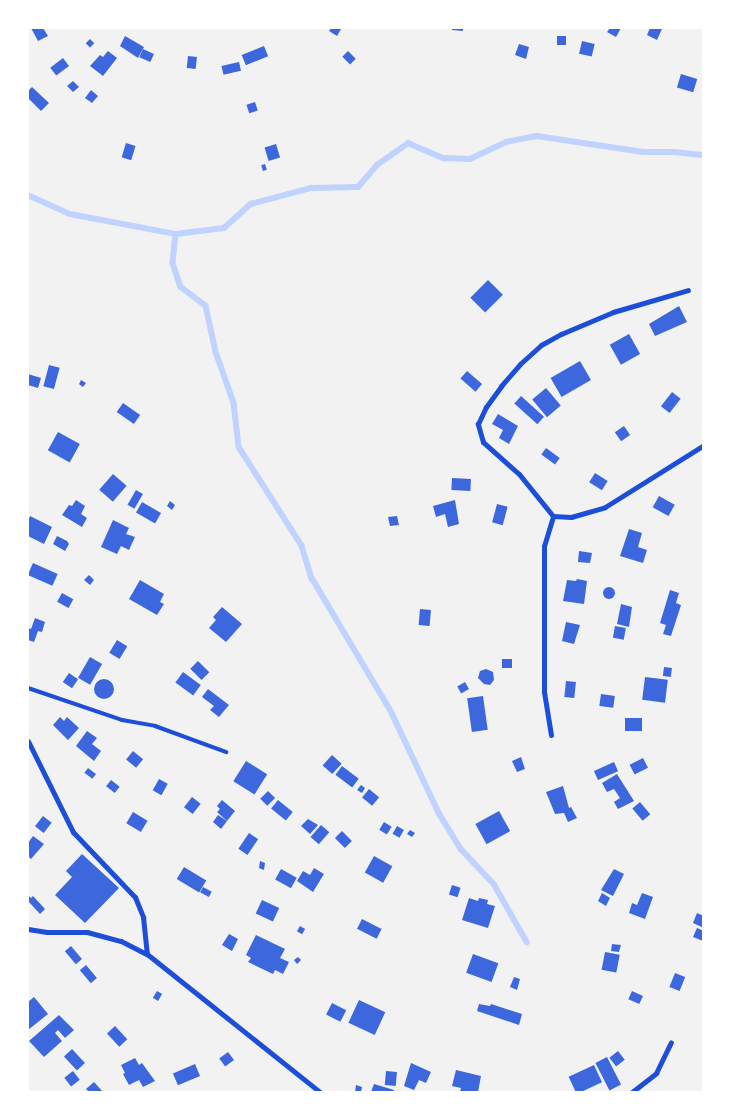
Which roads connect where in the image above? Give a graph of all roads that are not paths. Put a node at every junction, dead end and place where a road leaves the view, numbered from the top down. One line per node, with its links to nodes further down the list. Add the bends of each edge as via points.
1 (688, 290): 3 (street, via 613,312 541,345 501,386 486,407 478,424 483,442 519,474)
2 (704, 445): 3 (street, via 605,506 571,518)
3 (553, 516): 5 (street, via 544,546 544,692)
4 (28, 688): 7 (lane, via 114,718 155,726)
5 (551, 734)
6 (28, 740): 9 (street, via 73,832 135,897 143,917)
7 (226, 752)
8 (28, 929): 9 (street, via 87,932 121,941)
9 (147, 954): 11 (street)
10 (671, 1042): 12 (street, via 656,1073)
11 (320, 1092)
12 (632, 1092)

